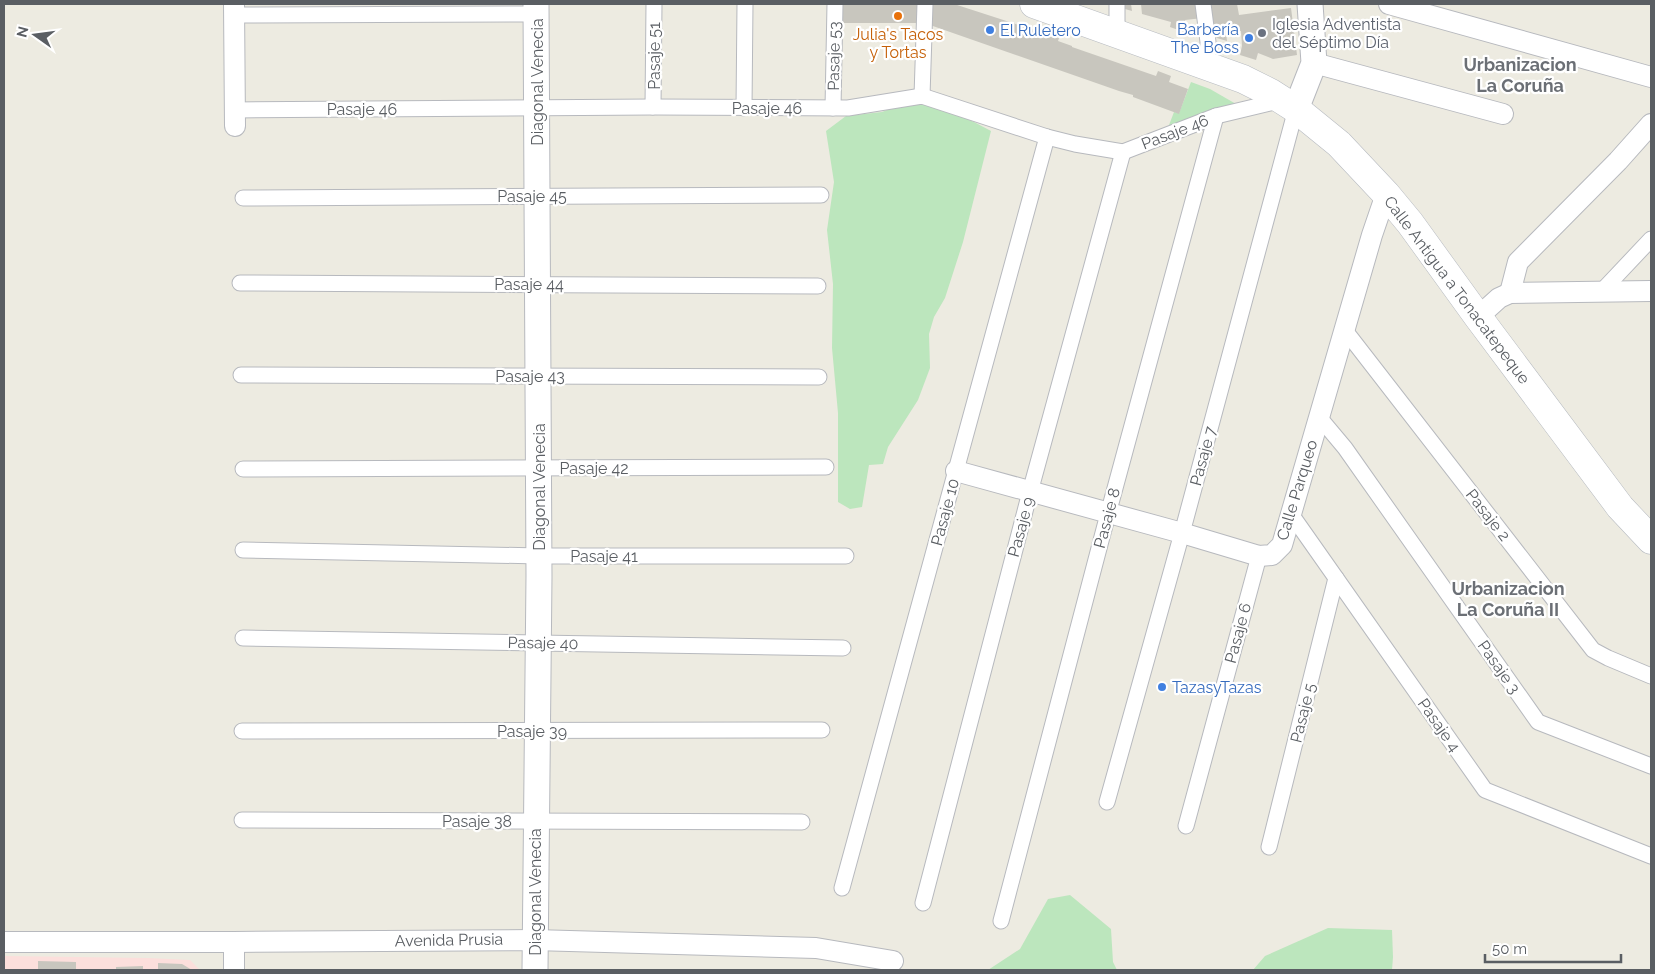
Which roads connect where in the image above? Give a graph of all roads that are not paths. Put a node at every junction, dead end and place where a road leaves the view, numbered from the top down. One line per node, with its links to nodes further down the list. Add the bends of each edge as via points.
1 (654, 4): 18 (street, Pasaje 51)
2 (745, 4): 19 (street)
3 (835, 4): 20 (street, Pasaje 53)
4 (925, 4): 16 (street)
5 (1034, 4): 12 (main road, Calle Antigua a Tonacatepeque)
6 (1117, 4): 12 (street)
7 (1203, 4): 14 (street, via 1208,42)
8 (1310, 4): 13 (street)
9 (1389, 4): 15 (street)
10 (536, 9): 11 (street); 21 (street, Diagonal Venecia)
11 (234, 10): 24 (street)
12 (1117, 33): 14 (main road, Calle Antigua a Tonacatepeque)
13 (1314, 63): 17 (street); 22 (street)
14 (1207, 65): 17 (main road, Calle Antigua a Tonacatepeque, via 1243,79)
15 (1651, 77)
16 (922, 96): 20 (street, Pasaje 46); 26 (street, Pasaje 46)
17 (1290, 105): 23 (street, Pasaje 46); 29 (main road, Calle Antigua a Tonacatepeque, via 1339,144); 52 (street, Pasaje 7)
18 (653, 107): 19 (street, Pasaje 46); 21 (street, Pasaje 46)
19 (744, 108): 20 (street, Pasaje 46)
20 (833, 108)
21 (537, 109): 24 (street, Pasaje 46); 30 (street, Diagonal Venecia)
22 (1503, 114)
23 (1216, 116): 27 (street, Pasaje 46); 50 (street, Pasaje 8)
24 (235, 118)
25 (1651, 124): 38 (street, via 1518,262)
26 (1047, 137): 27 (street, Pasaje 46); 48 (street, Pasaje 10)
27 (1123, 152): 49 (street, Pasaje 9)
28 (821, 194): 30 (street, Pasaje 45)
29 (1386, 194): 39 (main road, Calle Antigua a Tonacatepeque); 40 (street, Calle Parqueo)
30 (537, 196): 31 (street, Pasaje 45); 34 (street, Diagonal Venecia)
31 (243, 198)
32 (1651, 239): 37 (street)
33 (240, 283): 34 (street, Pasaje 44)
34 (538, 284): 35 (street, Pasaje 44); 42 (street, Diagonal Venecia)
35 (818, 286)
36 (1651, 291): 37 (street)
37 (1601, 292): 38 (street)
38 (1510, 293): 39 (street, via 1499,298)
39 (1478, 317): 53 (main road, Calle Antigua a Tonacatepeque, via 1620,507)
40 (1344, 329): 44 (street, Calle Parqueo); 62 (street, Pasaje 2, via 1593,650)
41 (241, 375): 42 (street, Pasaje 43)
42 (538, 376): 43 (street, Pasaje 43); 46 (street, Diagonal Venecia)
43 (819, 376)
44 (1319, 416): 51 (street, Calle Parqueo); 66 (street, Pasaje 3, via 1345,448 1538,722)
45 (826, 467): 46 (street, Pasaje 42)
46 (539, 468): 47 (street, Pasaje 42); 55 (street, Diagonal Venecia)
47 (243, 469)
48 (956, 472): 49 (street, Calle Parqueo); 74 (street, Pasaje 10)
49 (1030, 492): 50 (street, Calle Parqueo); 75 (street, Pasaje 9)
50 (1108, 514): 52 (street, Calle Parqueo); 76 (street, Pasaje 8)
51 (1291, 514): 57 (street, Calle Parqueo, via 1282,545 1272,555); 58 (street, Pasaje 4)
52 (1182, 533): 57 (street, Calle Parqueo); 67 (street, Pasaje 7)
53 (1651, 540)
54 (243, 550): 55 (street, Pasaje 41)
55 (539, 556): 56 (street, Pasaje 41); 60 (street, Diagonal Venecia)
56 (846, 556)
57 (1259, 556): 71 (street, Pasaje 6)
58 (1336, 578): 72 (street, Pasaje 5); 73 (street, Pasaje 4, via 1485,790)
59 (243, 638): 60 (street, Pasaje 40)
60 (538, 643): 61 (street, Pasaje 40); 65 (street, Diagonal Venecia)
61 (843, 648)
62 (1651, 676)
63 (822, 730): 65 (street, Pasaje 39)
64 (242, 731): 65 (street, Pasaje 39)
65 (537, 731): 69 (street, Diagonal Venecia)
66 (1651, 766)
67 (1107, 802)
68 (242, 820): 69 (street, Pasaje 38)
69 (536, 821): 70 (street, Pasaje 38); 77 (street, Diagonal Venecia)
70 (802, 822)
71 (1186, 826)
72 (1269, 847)
73 (1651, 856)
74 (842, 888)
75 (923, 903)
76 (1001, 921)
77 (534, 940): 79 (street, Avenida Prusia); 80 (street, Avenida Prusia, via 816,948); 82 (street, Diagonal Venecia)
78 (4, 942): 79 (street, Avenida Prusia)
79 (234, 942): 81 (street)
80 (893, 961)
81 (234, 970)
82 (535, 970)

